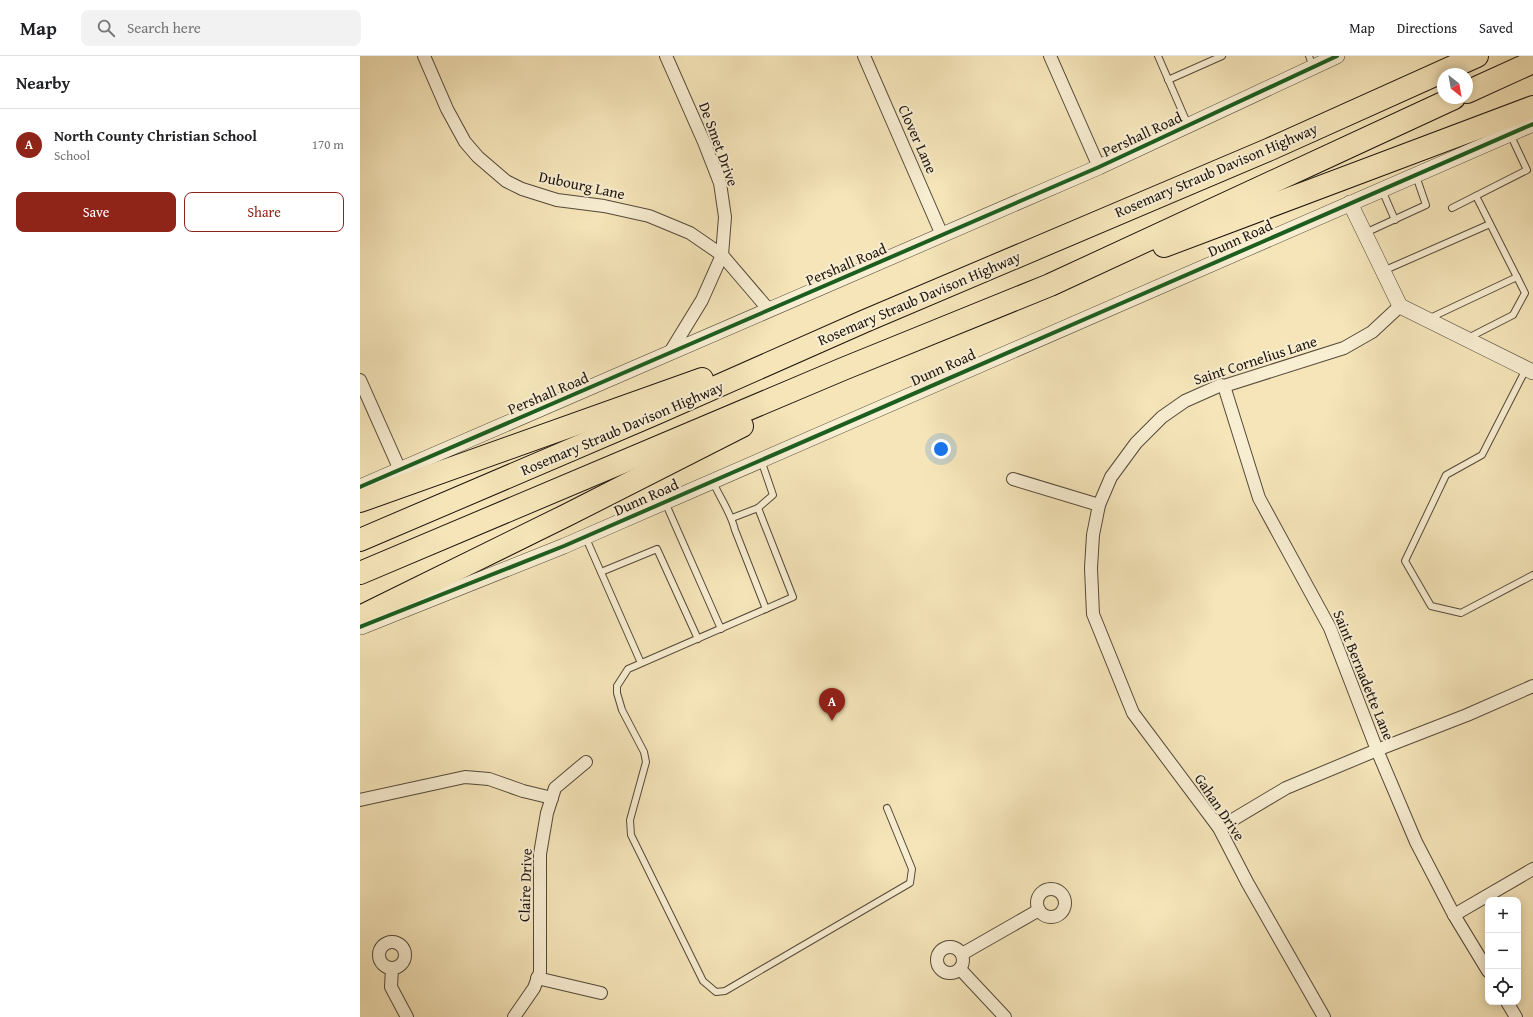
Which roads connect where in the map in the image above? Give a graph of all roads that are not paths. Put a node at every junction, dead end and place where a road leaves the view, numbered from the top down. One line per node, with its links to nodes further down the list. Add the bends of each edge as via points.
1 (424, 56): 28 (street, Dubourg Lane, via 447,109 465,142 506,181 557,200 604,206 649,216 690,234)
2 (666, 56): 28 (street, De Smet Drive, via 720,183 725,217)
3 (864, 56): 27 (street, Clover Lane)
4 (1050, 56): 18 (street)
5 (1158, 56): 11 (lane)
6 (1222, 56): 11 (lane)
7 (1337, 56): 9 (street, Pershall Road)
8 (1477, 56): 35 (highway, Rosemary Straub Davison Highway, via 1268,150)
9 (1311, 62): 16 (street, Pershall Road)
10 (1533, 62): 12 (highway)
11 (1168, 80): 16 (lane)
12 (1473, 89)
13 (1441, 104): 31 (highway, Rosemary Straub Davison Highway)
14 (1533, 107): 31 (highway, via 1189,238)
15 (1533, 124): 17 (street, Dunn Road)
16 (1188, 125): 18 (street, Pershall Road)
17 (1510, 134): 19 (street, Dunn Road); 21 (lane, via 1527,170)
18 (1098, 167): 27 (street, Pershall Road)
19 (1416, 175): 20 (street, Dunn Road); 24 (lane, via 1426,205)
20 (1382, 189): 22 (street, Dunn Road); 24 (lane)
21 (1476, 196): 23 (lane); 25 (lane)
22 (1350, 203): 26 (street); 42 (street, Dunn Road)
23 (1452, 208)
24 (1394, 220): 26 (lane)
25 (1490, 224): 29 (lane); 30 (lane)
26 (1365, 233): 29 (street)
27 (942, 235): 33 (street, Pershall Road)
28 (722, 255): 33 (street, Dubourg Lane); 37 (street, De Smet Drive, via 702,300)
29 (1383, 271): 32 (street)
30 (1517, 277): 34 (lane); 36 (lane, via 1525,293 1513,316)
31 (1050, 285): 38 (highway, Rosemary Straub Davison Highway)
32 (1400, 306): 34 (street); 41 (street, Saint Cornelius Lane, via 1372,332 1344,348)
33 (769, 310): 37 (street, Pershall Road)
34 (1428, 320): 36 (street)
35 (865, 321): 47 (highway); 53 (highway, Rosemary Straub Davison Highway)
36 (1466, 339): 39 (street)
37 (669, 354): 43 (street, Pershall Road)
38 (843, 369): 55 (highway, Rosemary Straub Davison Highway); 59 (highway, via 819,386)
39 (1529, 370): 56 (lane, via 1482,455 1446,476 1406,561 1431,606 1461,613)
40 (360, 380): 43 (street)
41 (1224, 386): 49 (street, Saint Cornelius Lane, via 1221,385 1185,401 1162,417 1136,443 1111,477); 65 (street, Saint Bernadette Lane, via 1259,498 1330,628)
42 (761, 460): 45 (street, Dunn Road); 50 (lane, via 773,495)
43 (400, 470): 46 (street, Pershall Road)
44 (1013, 479): 49 (street)
45 (712, 481): 48 (street, Dunn Road); 51 (lane)
46 (360, 487)
47 (360, 501)
48 (664, 502): 52 (street, Dunn Road); 61 (lane)
49 (1099, 505): 58 (street, Saint Cornelius Lane, via 1093,534 1091,568)
50 (758, 508): 51 (lane); 57 (lane, via 793,597)
51 (732, 518): 57 (lane)
52 (585, 536): 54 (lane); 60 (street, Dunn Road)
53 (360, 540)
54 (601, 572): 62 (lane, via 657,549); 63 (lane)
55 (360, 573)
56 (1533, 575)
57 (766, 609): 61 (lane)
58 (1093, 614): 70 (street, Gahan Drive, via 1133,713)
59 (360, 617)
60 (360, 628)
61 (721, 629): 62 (lane)
62 (698, 639): 63 (lane)
63 (641, 664): 69 (lane, via 628,669 617,686 622,710 644,752 646,762 630,820 631,835 703,981 716,992 725,991 910,883 912,869)
64 (1533, 686): 65 (street)
65 (1377, 750): 70 (street, via 1286,788); 73 (street, Saint Bernadette Lane, via 1416,842)
66 (586, 762): 67 (street, Claire Drive, via 555,788)
67 (552, 798): 68 (street, via 489,780 464,777); 78 (street, Claire Drive, via 540,854 540,972)
68 (360, 800)
69 (887, 808)
70 (1219, 828): 84 (street, Gahan Drive)
71 (1533, 869): 73 (street)
72 (1039, 910): 74 (street)
73 (1454, 915): 77 (street, Saint Bernadette Lane)
74 (962, 954): 76 (street, via 964,959); 76 (street, via 954,947 943,948 936,962 946,973)
75 (392, 968): 81 (street, via 391,987)
76 (960, 969): 83 (street)
77 (1487, 969)
78 (537, 978): 79 (street); 82 (street, Claire Drive, via 534,988)
79 (601, 993)
80 (1509, 1005): 85 (street)
81 (407, 1017)
82 (514, 1017)
83 (1005, 1017)
84 (1324, 1017)
85 (1516, 1017)

